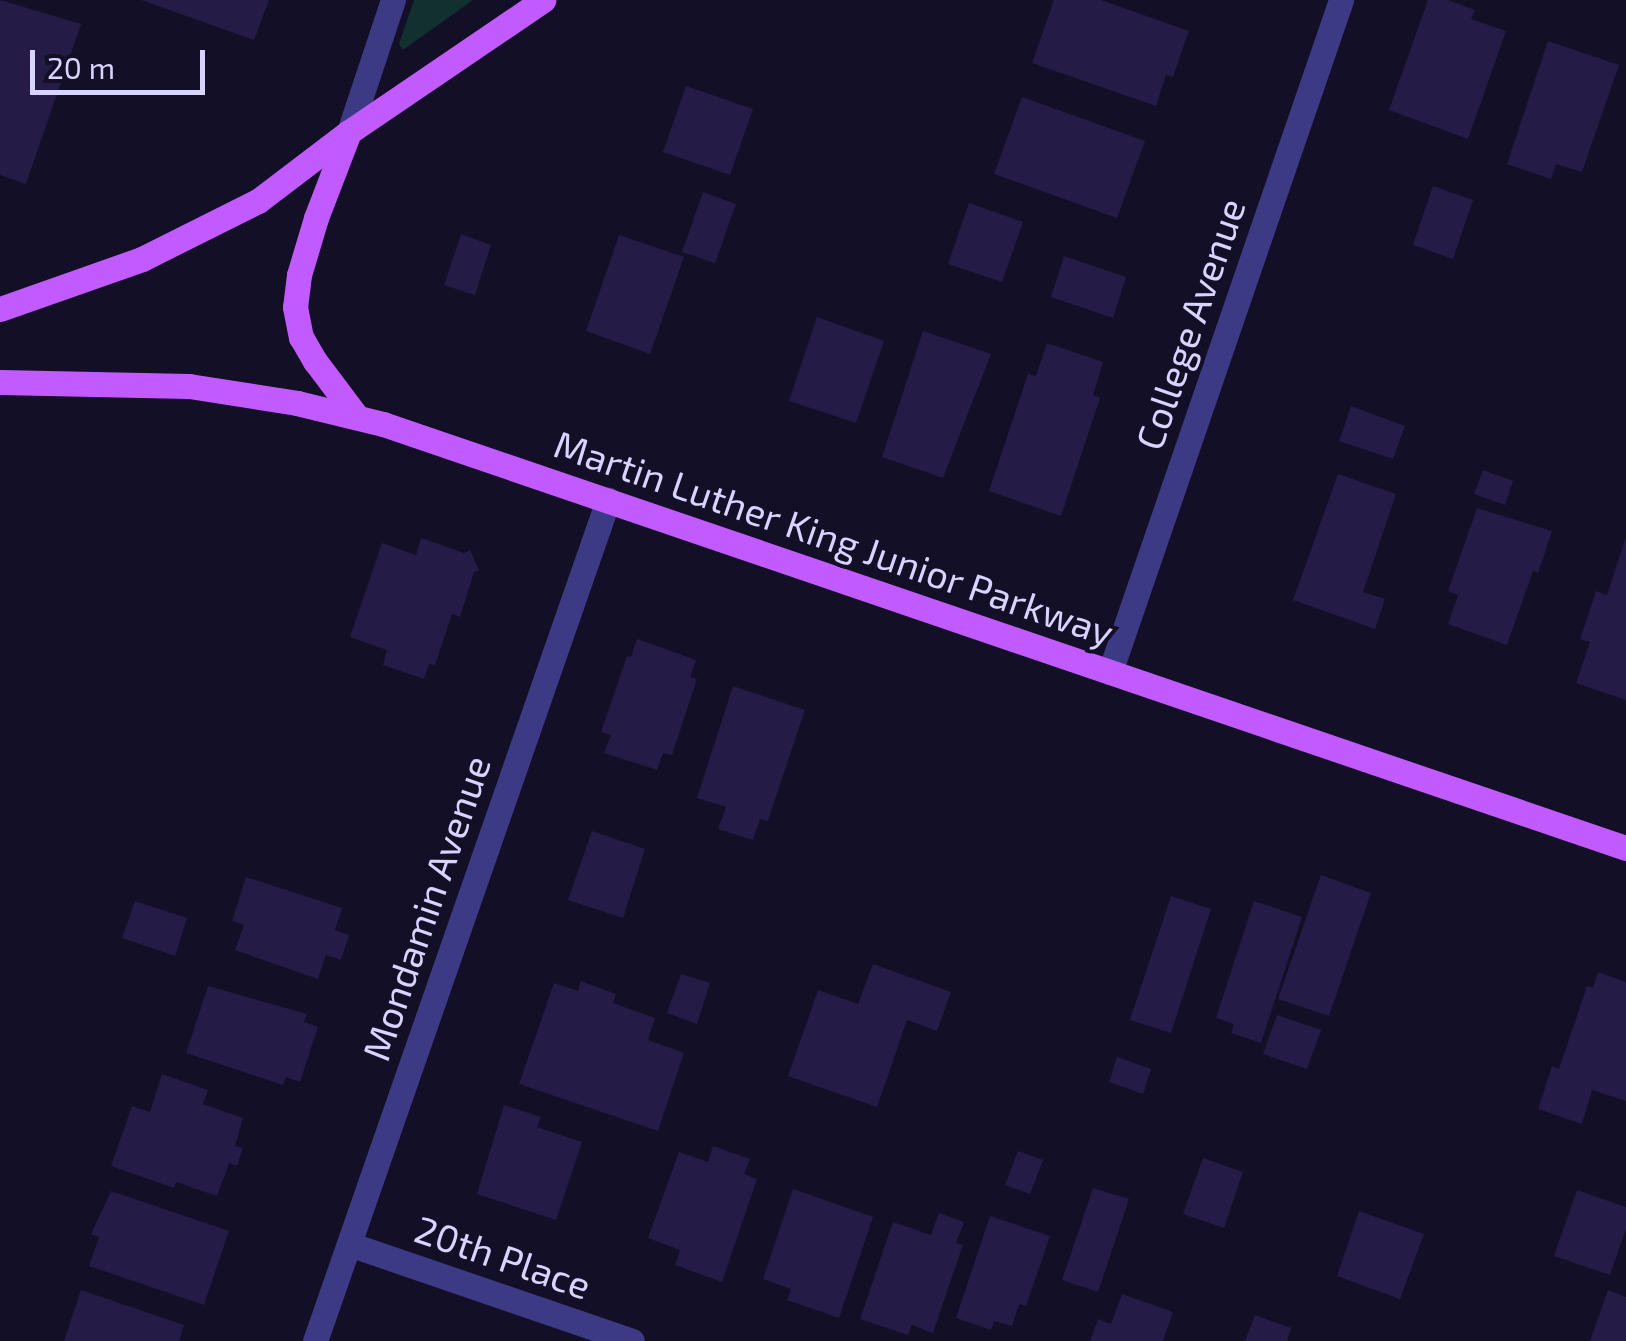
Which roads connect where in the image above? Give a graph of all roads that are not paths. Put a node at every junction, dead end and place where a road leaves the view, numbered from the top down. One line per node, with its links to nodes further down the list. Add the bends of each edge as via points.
1 (393, 0): 4 (street)
2 (543, 0): 4 (main road)
3 (1341, 0): 9 (street, College Avenue)
4 (349, 132): 5 (main road, via 258,202 142,260); 7 (main road, via 310,237 295,307 314,361)
5 (0, 309)
6 (0, 382): 7 (main road, Martin Luther King Junior Parkway, via 188,386)
7 (357, 417): 8 (main road, Martin Luther King Junior Parkway)
8 (608, 500): 9 (main road, Martin Luther King Junior Parkway); 11 (street, Mondamin Avenue)
9 (1110, 672): 10 (main road, Martin Luther King Junior Parkway)
10 (1626, 848)
11 (349, 1244): 12 (street, Mondamin Avenue); 13 (street, 20th Place)
12 (315, 1341)
13 (632, 1341)

